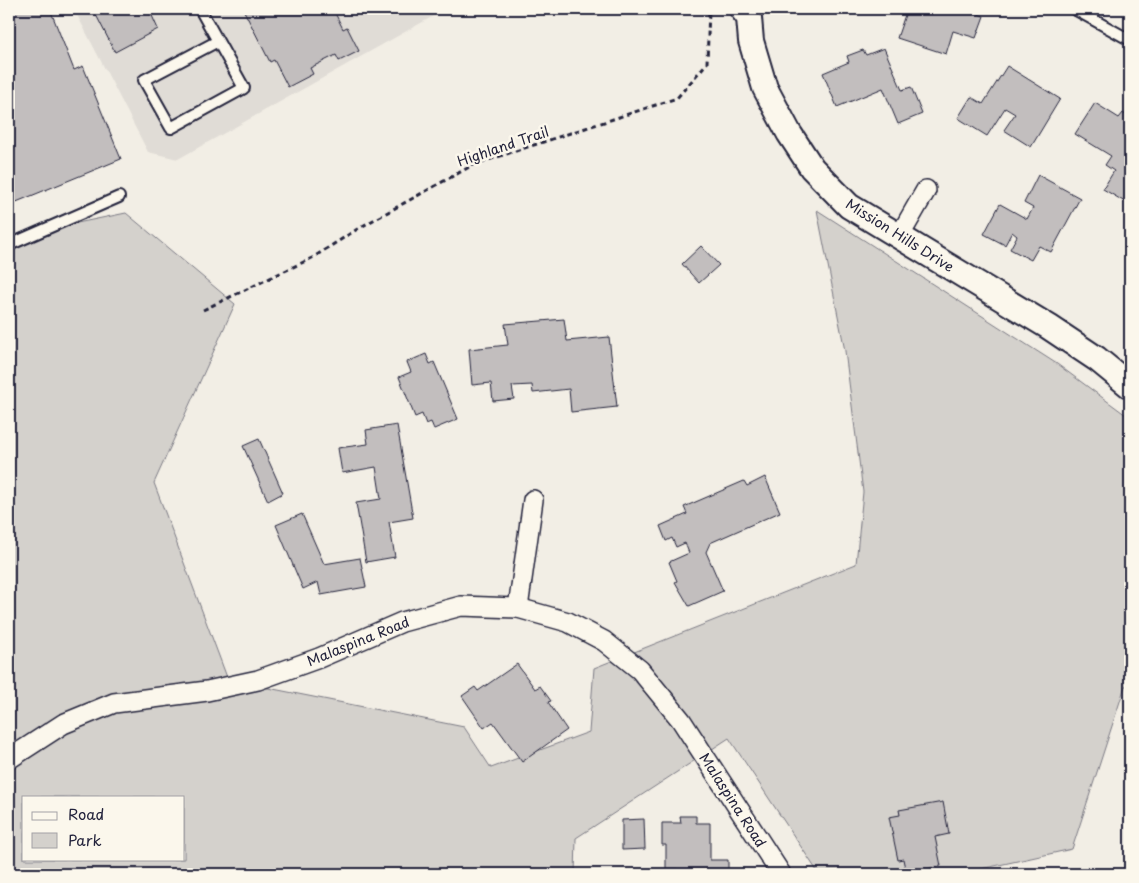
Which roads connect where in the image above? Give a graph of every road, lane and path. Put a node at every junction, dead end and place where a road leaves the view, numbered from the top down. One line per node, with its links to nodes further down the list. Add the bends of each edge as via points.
1 (200, 9): 5 (lane)
2 (709, 9): 11 (path, Highland Trail, via 707,63 677,98 473,165 376,218 312,258)
3 (1074, 9): 6 (lane)
4 (749, 12): 9 (street, Mission Hills Drive, via 751,41 766,88 812,168 850,206)
5 (218, 40): 5 (lane, via 144,80 171,128 244,88)
6 (1130, 40)
7 (926, 190): 9 (street)
8 (119, 197): 10 (lane)
9 (899, 237): 12 (street, Mission Hills Drive, via 1049,327)
10 (9, 245)
11 (202, 310)
12 (1130, 386)
13 (533, 500): 14 (street)
14 (518, 608): 15 (street, Malaspina Road, via 461,606 402,622 258,680 207,691 114,703 63,724); 16 (street, Malaspina Road, via 568,622 604,641 640,670 680,720)
15 (9, 759)
16 (781, 874)

